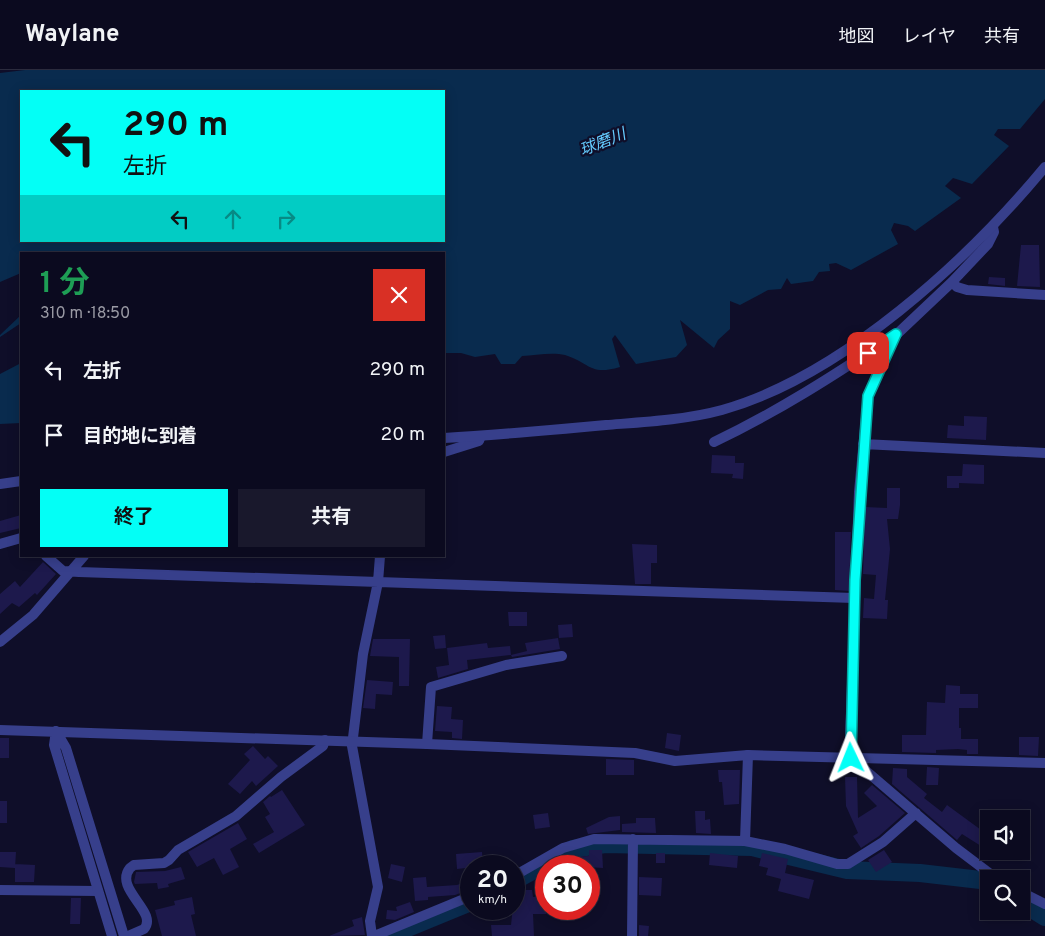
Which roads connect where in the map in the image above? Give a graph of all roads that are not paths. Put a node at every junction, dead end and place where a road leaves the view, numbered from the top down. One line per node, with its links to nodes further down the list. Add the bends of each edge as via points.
1 (1045, 168): 2 (street)
2 (993, 227): 3 (street, via 988,244); 6 (street, via 946,272 878,326 776,390 722,410 669,420)
3 (952, 282): 4 (street, via 956,287 967,290); 5 (street)
4 (1045, 295)
5 (896, 334): 8 (street, via 758,421); 9 (street, via 868,396)
6 (481, 436): 7 (street); 10 (street, via 478,441)
7 (445, 438)
8 (714, 442)
9 (863, 444): 11 (street); 21 (street)
10 (445, 452)
11 (1045, 453)
12 (20, 480): 13 (street)
13 (0, 484)
14 (20, 538): 15 (street)
15 (0, 544)
16 (47, 557): 19 (street, via 63,571)
17 (83, 557): 19 (street)
18 (380, 557): 20 (street)
19 (70, 572): 20 (street); 22 (street, via 33,615)
20 (378, 582): 21 (street); 27 (street, via 363,654)
21 (854, 598): 30 (street)
22 (0, 642)
23 (562, 656): 28 (street, via 506,665 431,687)
24 (0, 730): 25 (street)
25 (56, 731): 26 (street); 38 (street, via 54,745); 43 (street, via 66,748)
26 (325, 740): 27 (street); 43 (street, via 323,746 236,816 178,850 169,860 130,868 127,875 130,893 146,913 148,922 144,929)
27 (352, 741): 28 (street); 44 (street, via 378,887 370,921)
28 (427, 744): 29 (street, via 636,753 674,761)
29 (748, 755): 30 (street); 34 (street)
30 (851, 758): 31 (street); 32 (street)
31 (1045, 763)
32 (916, 813): 34 (street, via 883,842 848,864); 36 (street)
33 (633, 839): 34 (street); 35 (street, via 575,843); 45 (street)
34 (745, 841)
35 (525, 870)
36 (983, 870)
37 (0, 890): 38 (street)
38 (98, 891): 42 (street)
39 (1030, 896): 41 (street)
40 (460, 900): 44 (street)
41 (1045, 904)
42 (112, 936)
43 (126, 936)
44 (373, 936)
45 (632, 936)

